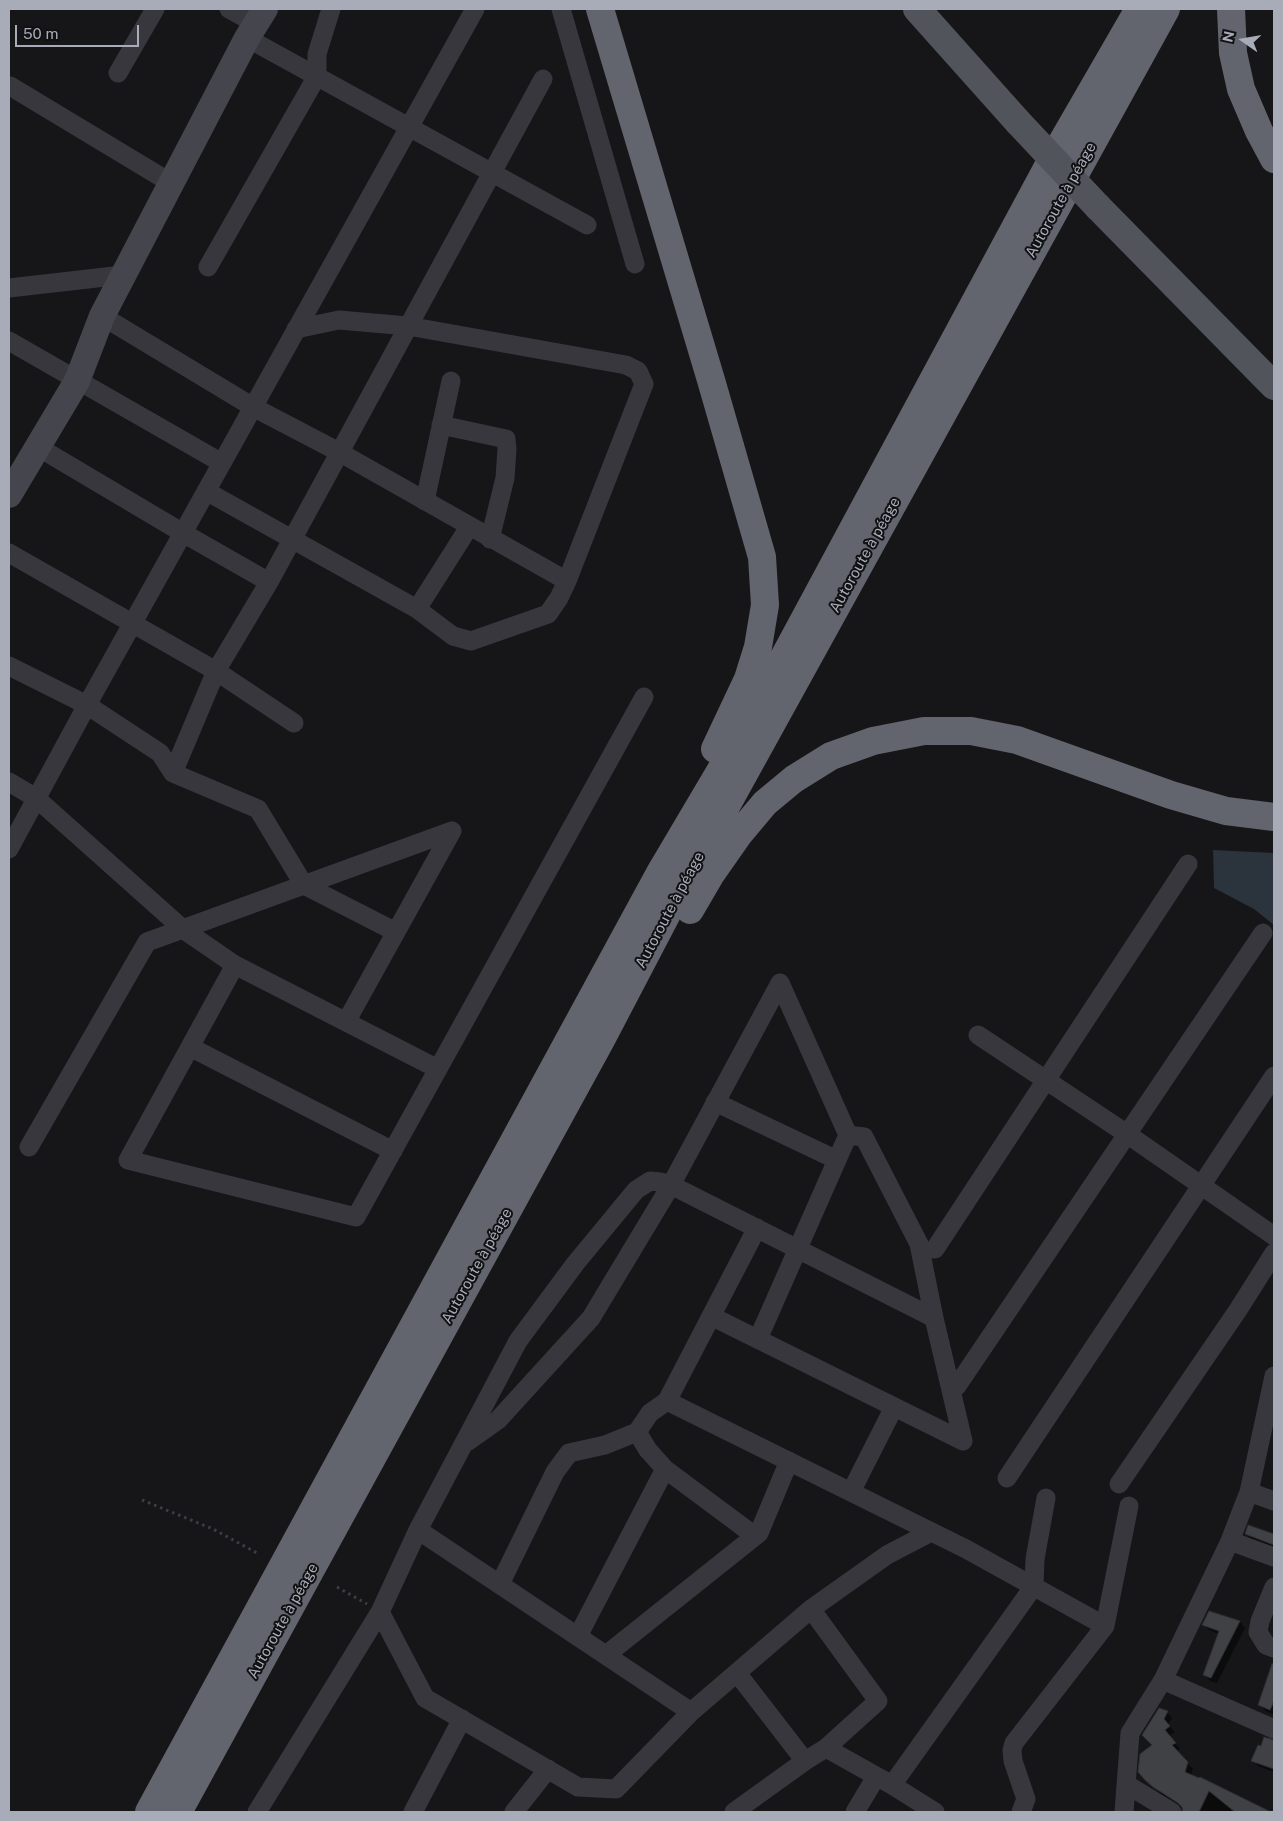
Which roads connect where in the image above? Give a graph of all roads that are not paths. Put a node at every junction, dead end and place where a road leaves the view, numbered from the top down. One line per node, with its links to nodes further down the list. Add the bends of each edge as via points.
1 (155, 9): 12 (street)
2 (229, 9): 11 (street)
3 (332, 9): 13 (street, via 317,54)
4 (475, 9): 16 (street)
5 (561, 9): 21 (street)
6 (600, 9): 61 (highway, via 762,557 765,585 762,629 748,679 689,801)
7 (917, 9): 31 (main road, bridge, via 1098,207)
8 (1138, 9): 61 (highway, via 1050,163 747,726)
9 (1166, 9): 69 (highway, Autoroute à péage, via 676,897)
10 (1231, 9): 17 (highway, via 1233,54 1241,89)
11 (256, 24): 13 (street); 19 (street)
12 (118, 73)
13 (317, 76): 16 (street); 22 (street)
14 (543, 78): 18 (street)
15 (10, 86): 19 (street)
16 (409, 127): 18 (street); 27 (street)
17 (1274, 159)
18 (492, 172): 20 (street); 26 (street)
19 (171, 183): 23 (street)
20 (587, 225)
21 (635, 264)
22 (208, 267)
23 (123, 275): 24 (street); 25 (street)
24 (9, 288)
25 (102, 316): 29 (street); 32 (street)
26 (408, 326): 27 (street, via 339,320); 35 (street); 46 (street, via 626,365 638,371 644,384)
27 (296, 329): 32 (street)
28 (9, 341): 29 (street)
29 (77, 381): 34 (street); 36 (street)
30 (451, 381): 33 (street)
31 (1274, 386)
32 (253, 407): 35 (street); 36 (street)
33 (441, 425): 40 (street); 44 (street, via 506,439 505,478)
34 (38, 447): 37 (street); 42 (street)
35 (339, 452): 40 (street); 43 (street)
36 (222, 463): 38 (street)
37 (16, 469): 39 (street)
38 (206, 491): 42 (street); 43 (street)
39 (9, 495)
40 (425, 501): 41 (street)
41 (469, 526): 44 (street); 48 (street)
42 (183, 533): 47 (street); 49 (street)
43 (292, 539): 47 (street); 48 (street)
44 (490, 539): 46 (street)
45 (9, 553): 49 (street)
46 (567, 581): 48 (street, via 548,614 471,641 453,636)
47 (269, 582): 51 (street)
48 (417, 609)
49 (132, 624): 51 (street); 53 (street)
50 (9, 666): 53 (street)
51 (216, 671): 54 (street); 55 (street)
52 (644, 697): 71 (street)
53 (87, 705): 55 (street, via 160,753); 57 (street)
54 (294, 723)
55 (173, 773): 62 (street, via 258,809)
56 (9, 782): 57 (street)
57 (36, 798): 59 (street); 63 (street)
58 (1274, 818): 69 (highway, via 1217,808 1171,795 1017,740 971,731 924,731 873,741 831,756 794,779 765,803 711,874 628,1010)
59 (9, 849)
60 (1188, 864): 73 (street)
61 (660, 873): 129 (highway)
62 (304, 885): 63 (street); 64 (street); 64 (street, via 452,831)
63 (184, 930): 66 (street); 77 (street, via 147,942)
64 (396, 932): 67 (street)
65 (1263, 933): 75 (street)
66 (235, 966): 67 (street); 70 (street)
67 (346, 1022): 71 (street)
68 (978, 1035): 73 (street)
69 (602, 1038): 130 (highway, Autoroute à péage)
70 (190, 1047): 78 (street); 78 (street, via 128,1160 356,1217)
71 (438, 1069): 78 (street)
72 (1274, 1076): 81 (street)
73 (1046, 1081): 75 (street); 85 (street)
74 (715, 1102): 76 (street, via 780,983); 79 (street); 80 (street)
75 (1128, 1134): 81 (street); 91 (street)
76 (848, 1135): 79 (street); 88 (street, via 864,1137 919,1244)
77 (29, 1146)
78 (393, 1151)
79 (837, 1160): 84 (street)
80 (671, 1185): 82 (street); 95 (street, via 591,1318 498,1420); 95 (street, via 650,1181 636,1190 575,1264 518,1342)
81 (1202, 1185): 83 (street); 98 (street)
82 (757, 1228): 84 (street); 87 (street)
83 (1274, 1236)
84 (798, 1249): 88 (street); 89 (street)
85 (935, 1249)
86 (1274, 1253): 99 (street)
87 (711, 1316): 89 (street); 92 (street)
88 (934, 1318): 93 (street, via 963,1441)
89 (758, 1340): 93 (street)
90 (1274, 1376): 101 (street)
91 (958, 1386)
92 (667, 1401): 94 (street, via 650,1413); 96 (street)
93 (894, 1406): 100 (street)
94 (637, 1432): 97 (street); 110 (street, via 605,1445 569,1453 555,1472)
95 (464, 1444): 105 (street)
96 (789, 1461): 100 (street); 107 (street)
97 (665, 1469): 107 (street); 116 (street)
98 (1007, 1478)
99 (1119, 1484)
100 (851, 1492): 106 (street)
101 (1249, 1492): 103 (street); 108 (street)
102 (1046, 1498): 111 (street, via 1035,1559)
103 (1274, 1501)
104 (1129, 1506): 115 (street)
105 (418, 1530): 110 (street); 114 (street)
106 (931, 1532): 111 (street); 113 (street, via 887,1555)
107 (755, 1536): 118 (street)
108 (1230, 1541): 109 (street); 120 (street)
109 (1274, 1557)
110 (500, 1584): 116 (street)
111 (1034, 1586): 115 (street); 127 (street)
112 (1274, 1587): 117 (street, via 1258,1632 1266,1645)
113 (812, 1609): 119 (street); 124 (street, via 878,1701)
114 (380, 1612): 122 (street, via 425,1698); 131 (street)
115 (1105, 1626): 137 (street, via 1014,1743 1012,1755 1026,1799)
116 (578, 1636): 118 (street)
117 (1274, 1648)
118 (606, 1655): 121 (street)
119 (737, 1673): 121 (street); 125 (street)
120 (1163, 1680): 123 (street); 128 (street, via 1130,1733)
121 (691, 1712): 126 (street, via 616,1789 578,1787)
122 (462, 1719): 126 (street); 132 (street)
123 (1274, 1729)
124 (826, 1748): 125 (street); 127 (street)
125 (805, 1761): 134 (street)
126 (548, 1769): 133 (street)
127 (884, 1781): 135 (street); 136 (street)
128 (1126, 1784): 138 (street); 139 (street)
129 (149, 1812)
130 (178, 1812)
131 (257, 1812)
132 (413, 1812)
133 (514, 1812)
134 (734, 1812)
135 (855, 1812)
136 (936, 1812)
137 (1021, 1812)
138 (1124, 1812)
139 (1172, 1812)

